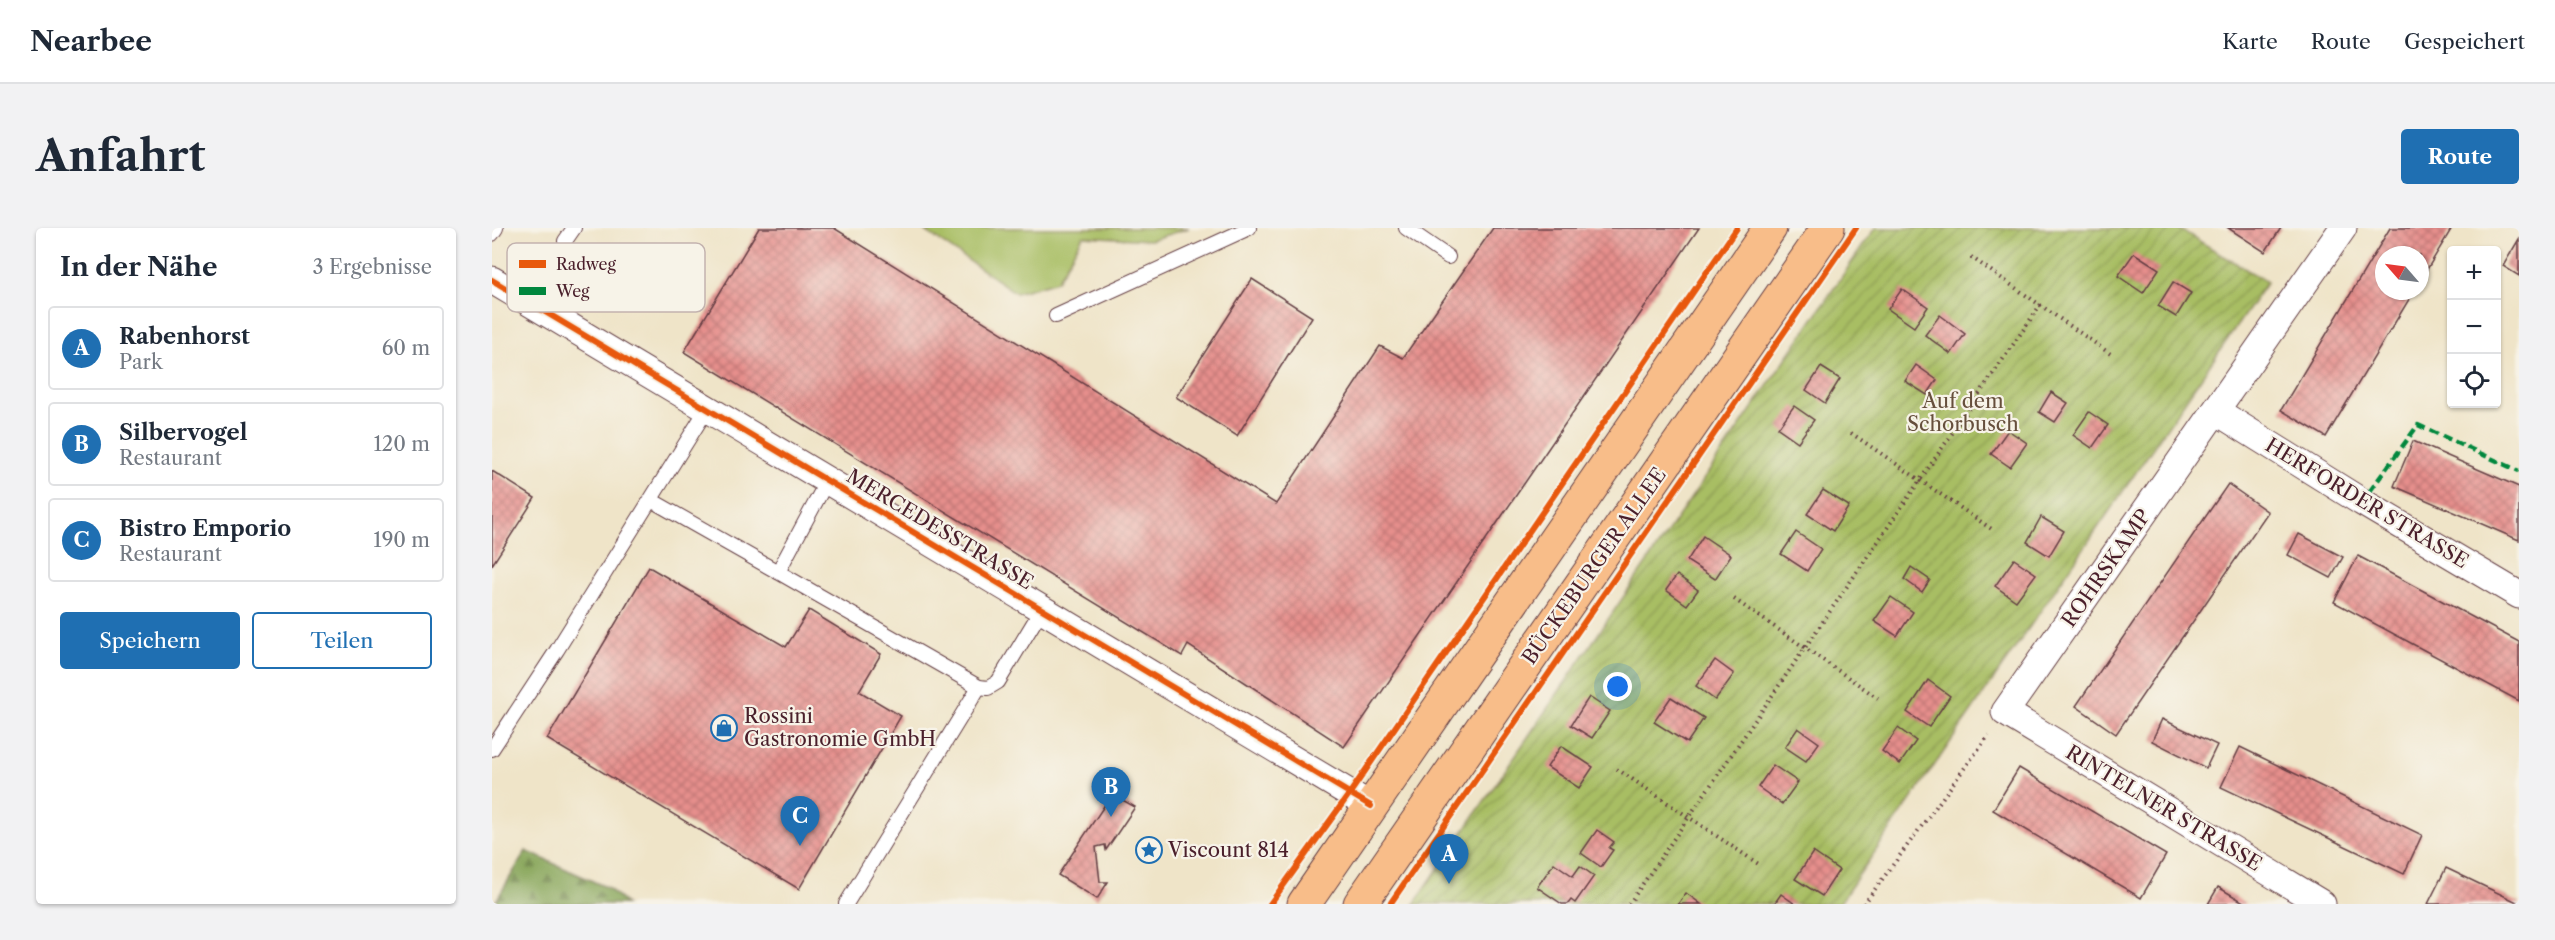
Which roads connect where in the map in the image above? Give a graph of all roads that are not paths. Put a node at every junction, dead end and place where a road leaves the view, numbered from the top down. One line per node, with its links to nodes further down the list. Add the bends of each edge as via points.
1 (496, 228): 8 (lane)
2 (574, 228): 9 (lane)
3 (1249, 228): 14 (lane)
4 (1406, 228): 10 (lane)
5 (1770, 228): 25 (main road)
6 (1828, 228): 28 (main road, BÜCKEBURGER ALLEE)
7 (2343, 228): 16 (street, ROHRSKAMP)
8 (492, 234)
9 (565, 241)
10 (1448, 256)
11 (492, 280): 12 (street, MERCEDESSTRASSE)
12 (507, 289)
13 (545, 312): 15 (street, MERCEDESSTRASSE)
14 (1056, 316)
15 (707, 409): 17 (street, MERCEDESSTRASSE); 18 (lane)
16 (2216, 411): 20 (street, HERFORDER STRASSE); 23 (street, ROHRSKAMP)
17 (827, 481): 19 (lane); 21 (street, MERCEDESSTRASSE)
18 (651, 500): 19 (lane); 24 (lane)
19 (778, 572): 22 (lane)
20 (2519, 595)
21 (1042, 609): 22 (lane, via 998,682 988,688); 25 (street, MERCEDESSTRASSE)
22 (979, 687): 26 (lane)
23 (2005, 712): 29 (street, RINTELNER STRASSE)
24 (492, 750)
25 (1371, 806): 27 (main road)
26 (846, 904)
27 (1304, 904)
28 (1360, 904)
29 (2322, 904)

